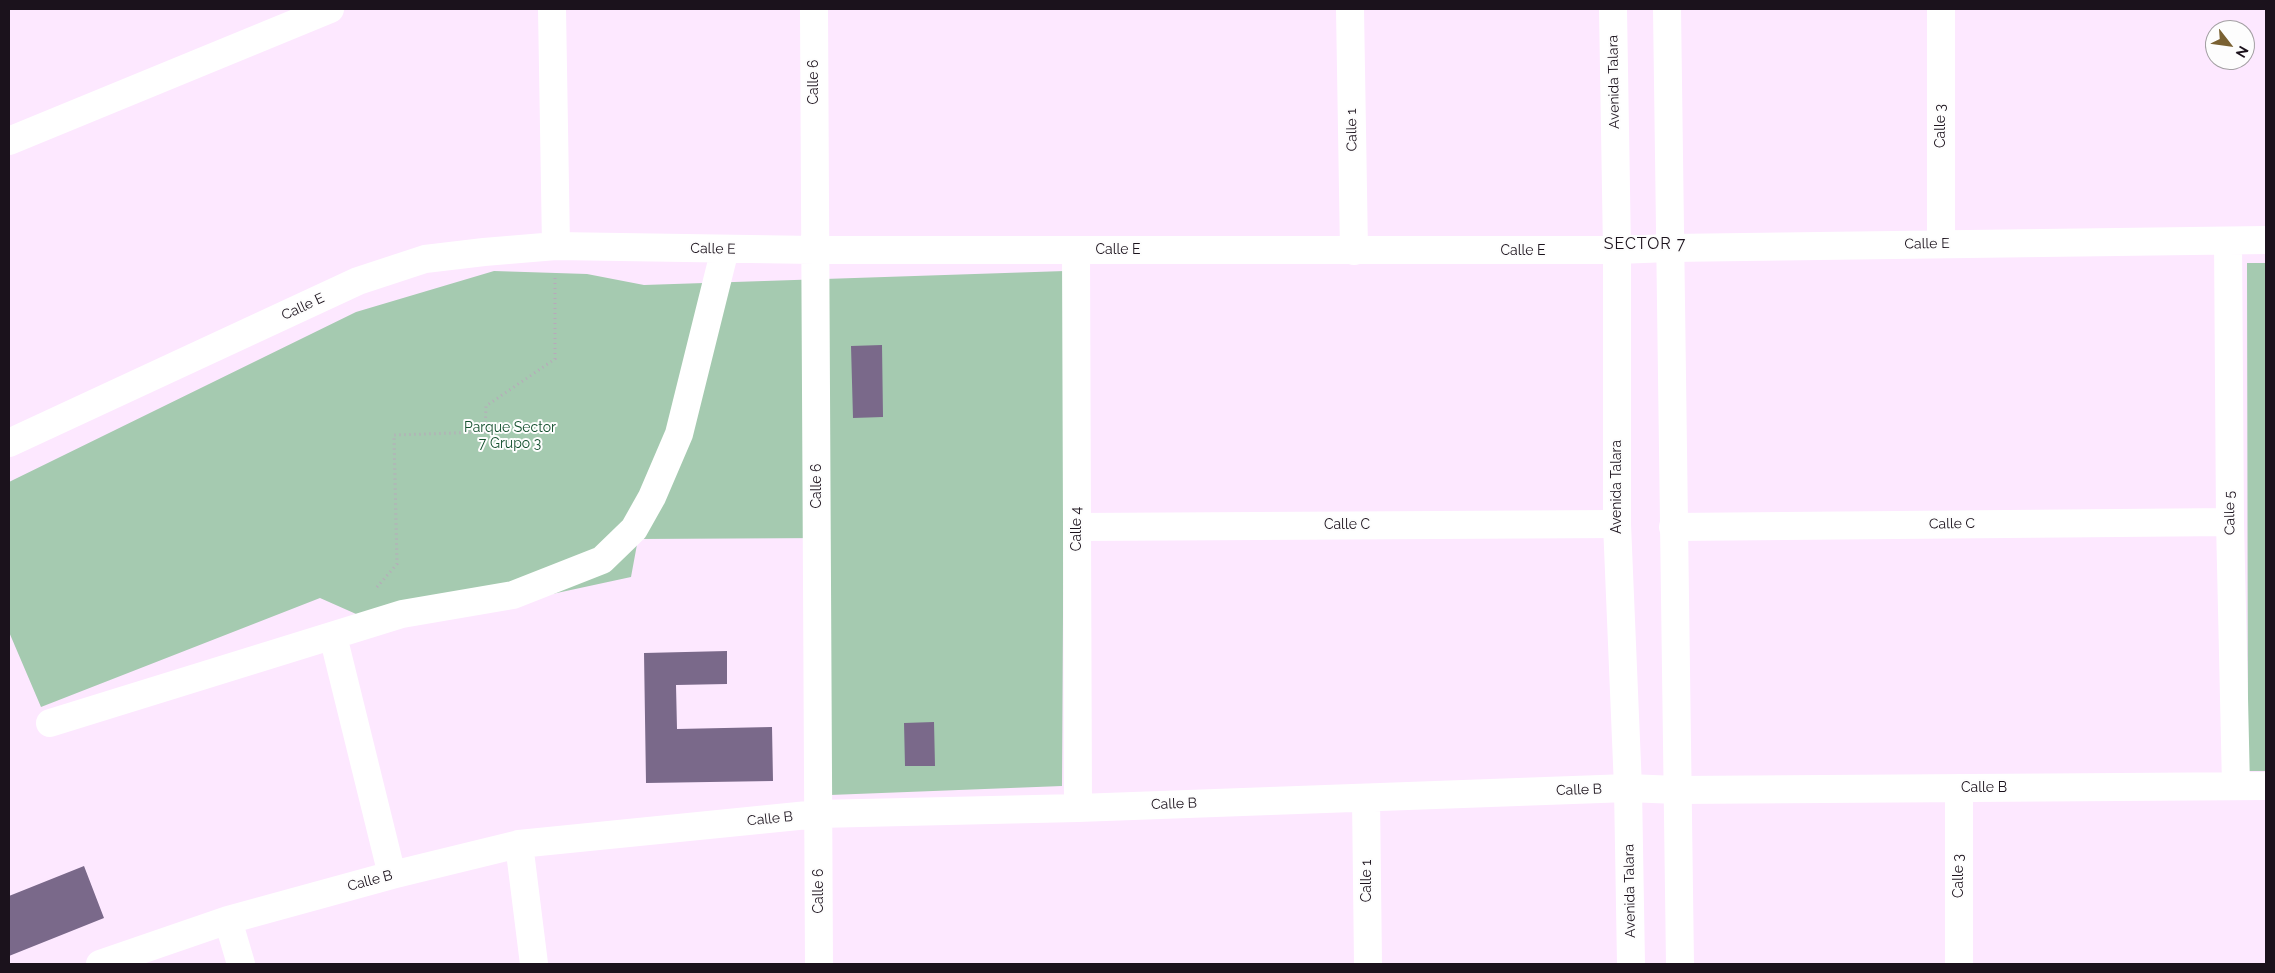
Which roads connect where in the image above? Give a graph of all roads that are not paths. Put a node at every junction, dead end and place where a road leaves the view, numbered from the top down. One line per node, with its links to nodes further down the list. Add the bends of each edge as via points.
1 (330, 9): 8 (street)
2 (552, 9): 12 (street)
3 (814, 9): 15 (street, Calle 6)
4 (1350, 9): 18 (street, Calle 1)
5 (1613, 9): 17 (street, Avenida Talara)
6 (1667, 9): 13 (street)
7 (1941, 9): 11 (street, Calle 3)
8 (9, 141)
9 (2266, 240): 10 (street, Calle E)
10 (2228, 241): 11 (street, Calle E); 20 (street, Calle 5)
11 (1941, 244): 13 (street, Calle E)
12 (556, 246): 14 (street, Calle E); 19 (street, Calle E, via 425,259 358,281)
13 (1670, 248): 17 (street, Calle E); 23 (street)
14 (724, 249): 15 (street, Calle E); 24 (street, via 679,434 634,529 602,560 513,595 402,614)
15 (815, 250): 16 (street, Calle E); 33 (street, Calle 6)
16 (1076, 250): 18 (street, Calle E); 22 (street, Calle 4)
17 (1617, 250): 18 (street, Calle E); 21 (street, Avenida Talara)
18 (1354, 251)
19 (9, 443)
20 (2230, 522): 23 (street, Calle C); 26 (street, Calle 5)
21 (1617, 524): 22 (street, Calle C); 28 (street, Avenida Talara)
22 (1077, 527): 32 (street, Calle 4)
23 (1673, 527): 30 (street)
24 (333, 636): 25 (street); 35 (street)
25 (50, 724)
26 (2236, 786): 27 (street, Calle B); 29 (street, Calle B)
27 (2266, 786)
28 (1628, 788): 30 (street, Calle B); 31 (street, Calle B); 42 (street, Avenida Talara)
29 (1959, 788): 30 (street, Calle B); 44 (street, Calle 3)
30 (1677, 790): 43 (street)
31 (1366, 798): 32 (street, Calle B); 41 (street, Calle 1)
32 (1078, 808): 33 (street, Calle B)
33 (818, 814): 34 (street, Calle B); 40 (street, Calle 6)
34 (519, 844): 35 (street, Calle B); 39 (street)
35 (392, 875): 36 (street, Calle B)
36 (228, 920): 37 (street, Calle B); 38 (street)
37 (100, 964)
38 (241, 964)
39 (534, 964)
40 (819, 964)
41 (1368, 964)
42 (1631, 964)
43 (1680, 964)
44 (1959, 964)

